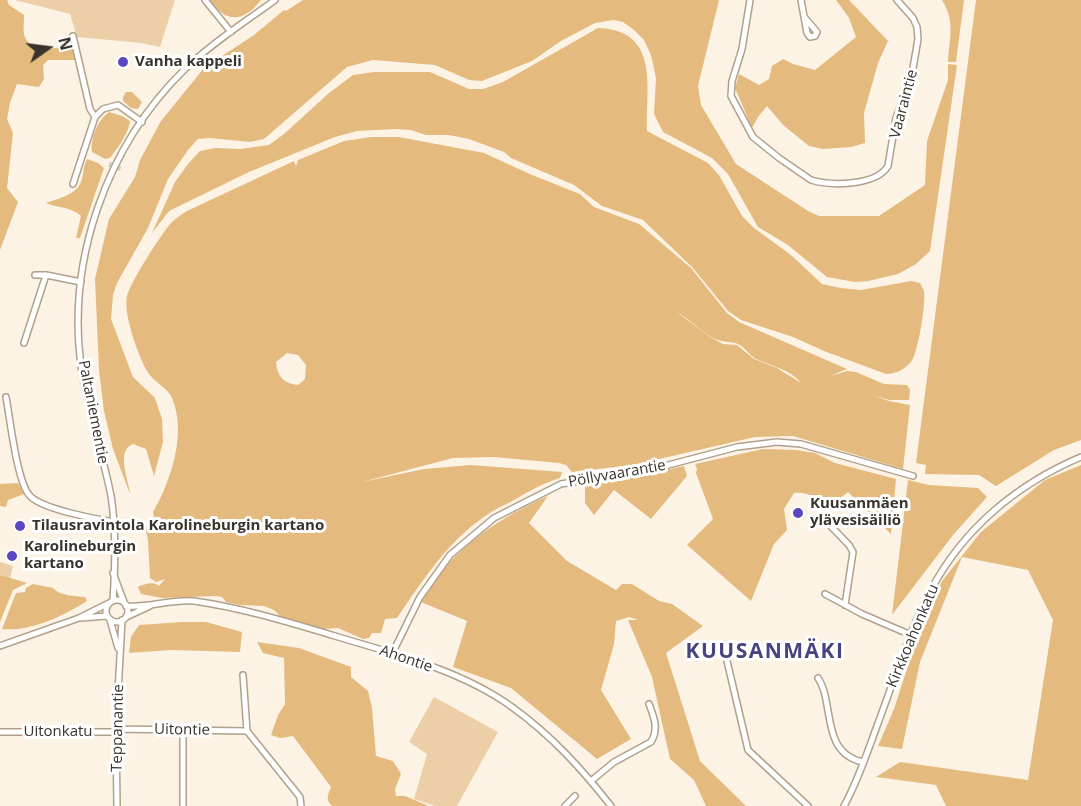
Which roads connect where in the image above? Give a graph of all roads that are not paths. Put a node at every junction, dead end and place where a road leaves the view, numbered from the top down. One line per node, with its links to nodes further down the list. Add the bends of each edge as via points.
1 (205, 0): 7 (street)
2 (275, 0): 7 (street, Paltaniementie)
3 (750, 0): 5 (street, Vaaraintie, via 731,96 760,144 820,183 867,181 875,179 888,166 896,118 911,80 918,39 913,18)
4 (801, 0): 6 (street)
5 (897, 0)
6 (806, 18)
7 (231, 32): 10 (street, Paltaniementie, via 186,68)
8 (73, 36): 9 (street)
9 (95, 117): 10 (street, via 103,109 118,105); 11 (street)
10 (142, 122): 14 (street, Paltaniementie, via 94,217)
11 (74, 184)
12 (36, 275): 13 (street)
13 (45, 275): 14 (street); 15 (street)
14 (81, 282): 20 (street, Paltaniementie, via 82,370)
15 (24, 343)
16 (6, 397): 20 (street, via 28,495 38,503)
17 (1081, 457): 30 (street, Kirkkoahonkatu, via 1038,478 983,520 943,568)
18 (913, 476): 34 (street, Pöllyvaarantie, via 801,444 777,442 561,484 494,518 450,555 420,597)
19 (822, 517): 26 (street, via 853,552)
20 (114, 522): 21 (street, Paltaniementie)
21 (113, 573): 23 (street, Paltaniementie); 25 (street, Paltaniementie)
22 (825, 594): 26 (street)
23 (111, 602): 25 (street); 27 (street, via 106,608); 28 (street)
24 (157, 603): 25 (street, Ahontie); 29 (street, Ahontie); 34 (street, Ahontie, via 191,601 243,609)
25 (125, 604): 29 (street, via 128,613)
26 (845, 605): 30 (street)
27 (108, 617): 28 (street); 29 (street, via 114,621); 33 (street, Teppanantie)
28 (79, 618): 32 (street)
29 (124, 619): 33 (street, Teppanantie)
30 (911, 634): 42 (street, Kirkkoahonkatu)
31 (723, 644): 50 (street, via 748,750)
32 (0, 646)
33 (119, 649): 39 (street, Teppanantie)
34 (392, 654): 43 (street, Ahontie, via 445,672 510,705 560,746)
35 (243, 675): 38 (street)
36 (818, 678): 42 (street, via 834,737 846,754)
37 (649, 704): 43 (street, via 656,722 651,742 614,762)
38 (247, 730): 40 (street, Uitontie); 47 (street, via 300,797)
39 (116, 731): 40 (street, Uitontie); 41 (street, Uitonkatu); 45 (street, Teppanantie)
40 (183, 731): 46 (street)
41 (0, 732)
42 (863, 762): 51 (street, Kirkkoahonkatu)
43 (591, 781): 49 (street, Ahontie)
44 (575, 796): 48 (street)
45 (117, 806)
46 (183, 806)
47 (301, 806)
48 (565, 806)
49 (611, 806)
50 (808, 806)
51 (844, 806)

